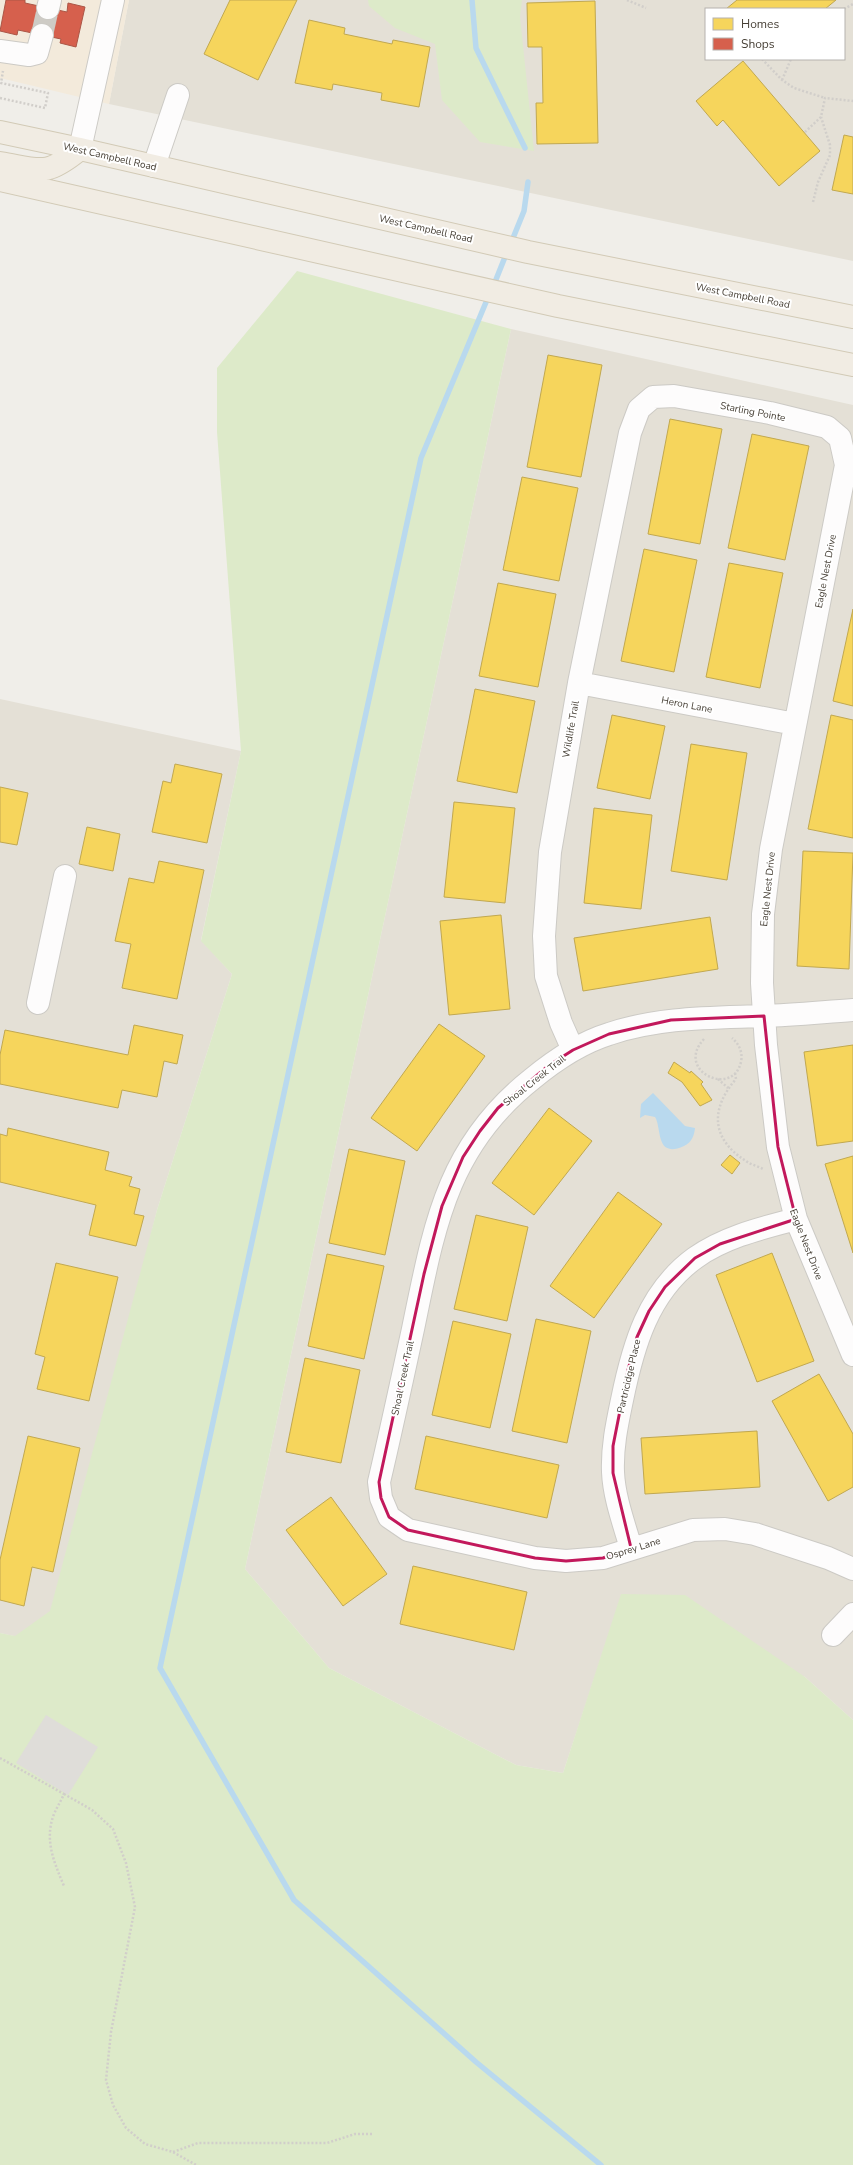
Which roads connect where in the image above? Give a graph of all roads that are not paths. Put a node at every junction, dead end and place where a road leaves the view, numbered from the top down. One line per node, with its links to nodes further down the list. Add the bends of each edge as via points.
1 (113, 0): 6 (street)
2 (42, 35): 3 (street, via 37,53)
3 (1, 61)
4 (178, 95): 8 (street)
5 (0, 132): 6 (main road, West Campbell Road)
6 (80, 148): 7 (main road, via 62,164 44,170); 8 (main road, West Campbell Road)
7 (0, 163)
8 (154, 166): 10 (main road, West Campbell Road, via 569,260)
9 (0, 180): 11 (main road, via 558,306)
10 (853, 317)
11 (853, 365)
12 (639, 409): 13 (street, Starling Pointe, via 653,397 674,396 827,426 840,438); 14 (street, Wildlife Trail, via 630,433)
13 (846, 465): 15 (street, Eagle Nest Drive)
14 (579, 684): 15 (street, Heron Lane); 20 (street, Wildlife Trail, via 550,852 544,936 546,976 561,1023)
15 (795, 724): 19 (street, Eagle Nest Drive, via 771,849 763,914)
16 (65, 876): 17 (street)
17 (38, 1003)
18 (853, 1010): 19 (street, Shoal Creek Trail)
19 (764, 1016): 20 (street, Shoal Creek Trail, via 671,1020 609,1034); 21 (street, Eagle Nest Drive, via 778,1147)
20 (573, 1050): 23 (street, Shoal Creek Trail, via 548,1066 498,1108 463,1157 442,1206 424,1274 379,1482 381,1498)
21 (796, 1219): 22 (street, Eagle Nest Drive); 24 (street, Partricidge Place, via 720,1244 695,1258 665,1287 649,1311 637,1337 628,1370 613,1446 613,1473 618,1502)
22 (853, 1355)
23 (389, 1517): 24 (street, Osprey Lane, via 408,1530 535,1558 566,1561 603,1558)
24 (631, 1548): 25 (street, Osprey Lane, via 694,1530 725,1529 755,1534)
25 (853, 1569)
26 (853, 1614): 27 (street)
27 (833, 1635)

